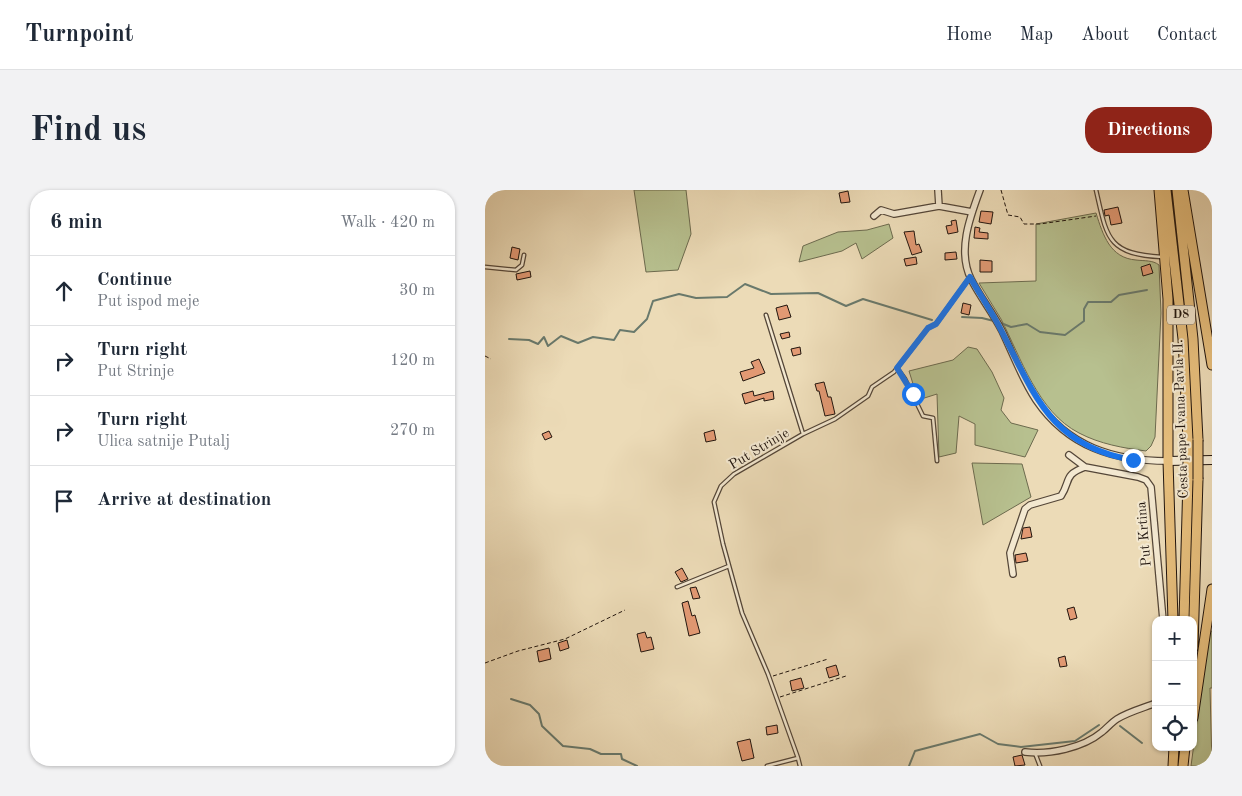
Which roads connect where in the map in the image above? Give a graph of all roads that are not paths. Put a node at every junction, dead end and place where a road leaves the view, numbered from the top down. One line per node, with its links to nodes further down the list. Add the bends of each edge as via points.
1 (938, 190): 8 (street)
2 (980, 190): 9 (street)
3 (1096, 190): 12 (lane, via 1110,238 1121,249 1141,256)
4 (1159, 190): 12 (main road)
5 (1166, 190): 30 (main road, Cesta pape Ivana Pavla II. / D8, bridge, via 1183,339 1188,440)
6 (1177, 190): 31 (main road, Cesta pape Ivana Pavla II. / D8, bridge, via 1193,339 1198,479)
7 (1183, 190): 16 (main road)
8 (939, 206): 9 (street); 10 (street, via 894,214 881,210)
9 (972, 212): 14 (street, via 965,244)
10 (875, 216)
11 (524, 256): 13 (lane, via 522,265 516,270)
12 (1165, 257): 22 (main road)
13 (485, 267)
14 (970, 277): 17 (lane, Put Strinje, via 936,324 928,328); 22 (street, via 1000,327 1035,399 1061,428 1098,452 1133,460)
15 (766, 315): 18 (lane)
16 (1212, 365)
17 (897, 368): 18 (lane, Put Strinje, via 872,387 868,396 849,411); 21 (lane, via 923,416 933,418)
18 (803, 434): 24 (lane, Put Strinje, via 734,474 721,486 714,502)
19 (1069, 455): 23 (street, Put Krtina)
20 (1212, 460): 22 (street)
21 (937, 461)
22 (1168, 461): 29 (main road)
23 (1085, 467): 25 (street, via 1066,480 1061,496 1025,509 1010,553); 28 (street, Put Krtina, via 1146,480 1151,487)
24 (729, 566): 26 (lane); 39 (lane, Put Strinje, via 742,613)
25 (1013, 574)
26 (677, 587)
27 (1212, 589): 33 (main road)
28 (1163, 616)
29 (1173, 616)
30 (1184, 616)
31 (1194, 616)
32 (1152, 705): 38 (street, via 1118,718 1102,733 1084,743 1068,749)
33 (1195, 706)
34 (1171, 751): 40 (main road)
35 (1174, 751): 40 (main road)
36 (1186, 751): 44 (main road)
37 (1025, 752): 38 (street)
38 (1035, 753): 43 (lane)
39 (798, 758): 41 (lane); 42 (lane, Put Strinje)
40 (1173, 765)
41 (767, 766)
42 (800, 766)
43 (1040, 766)
44 (1183, 766)

